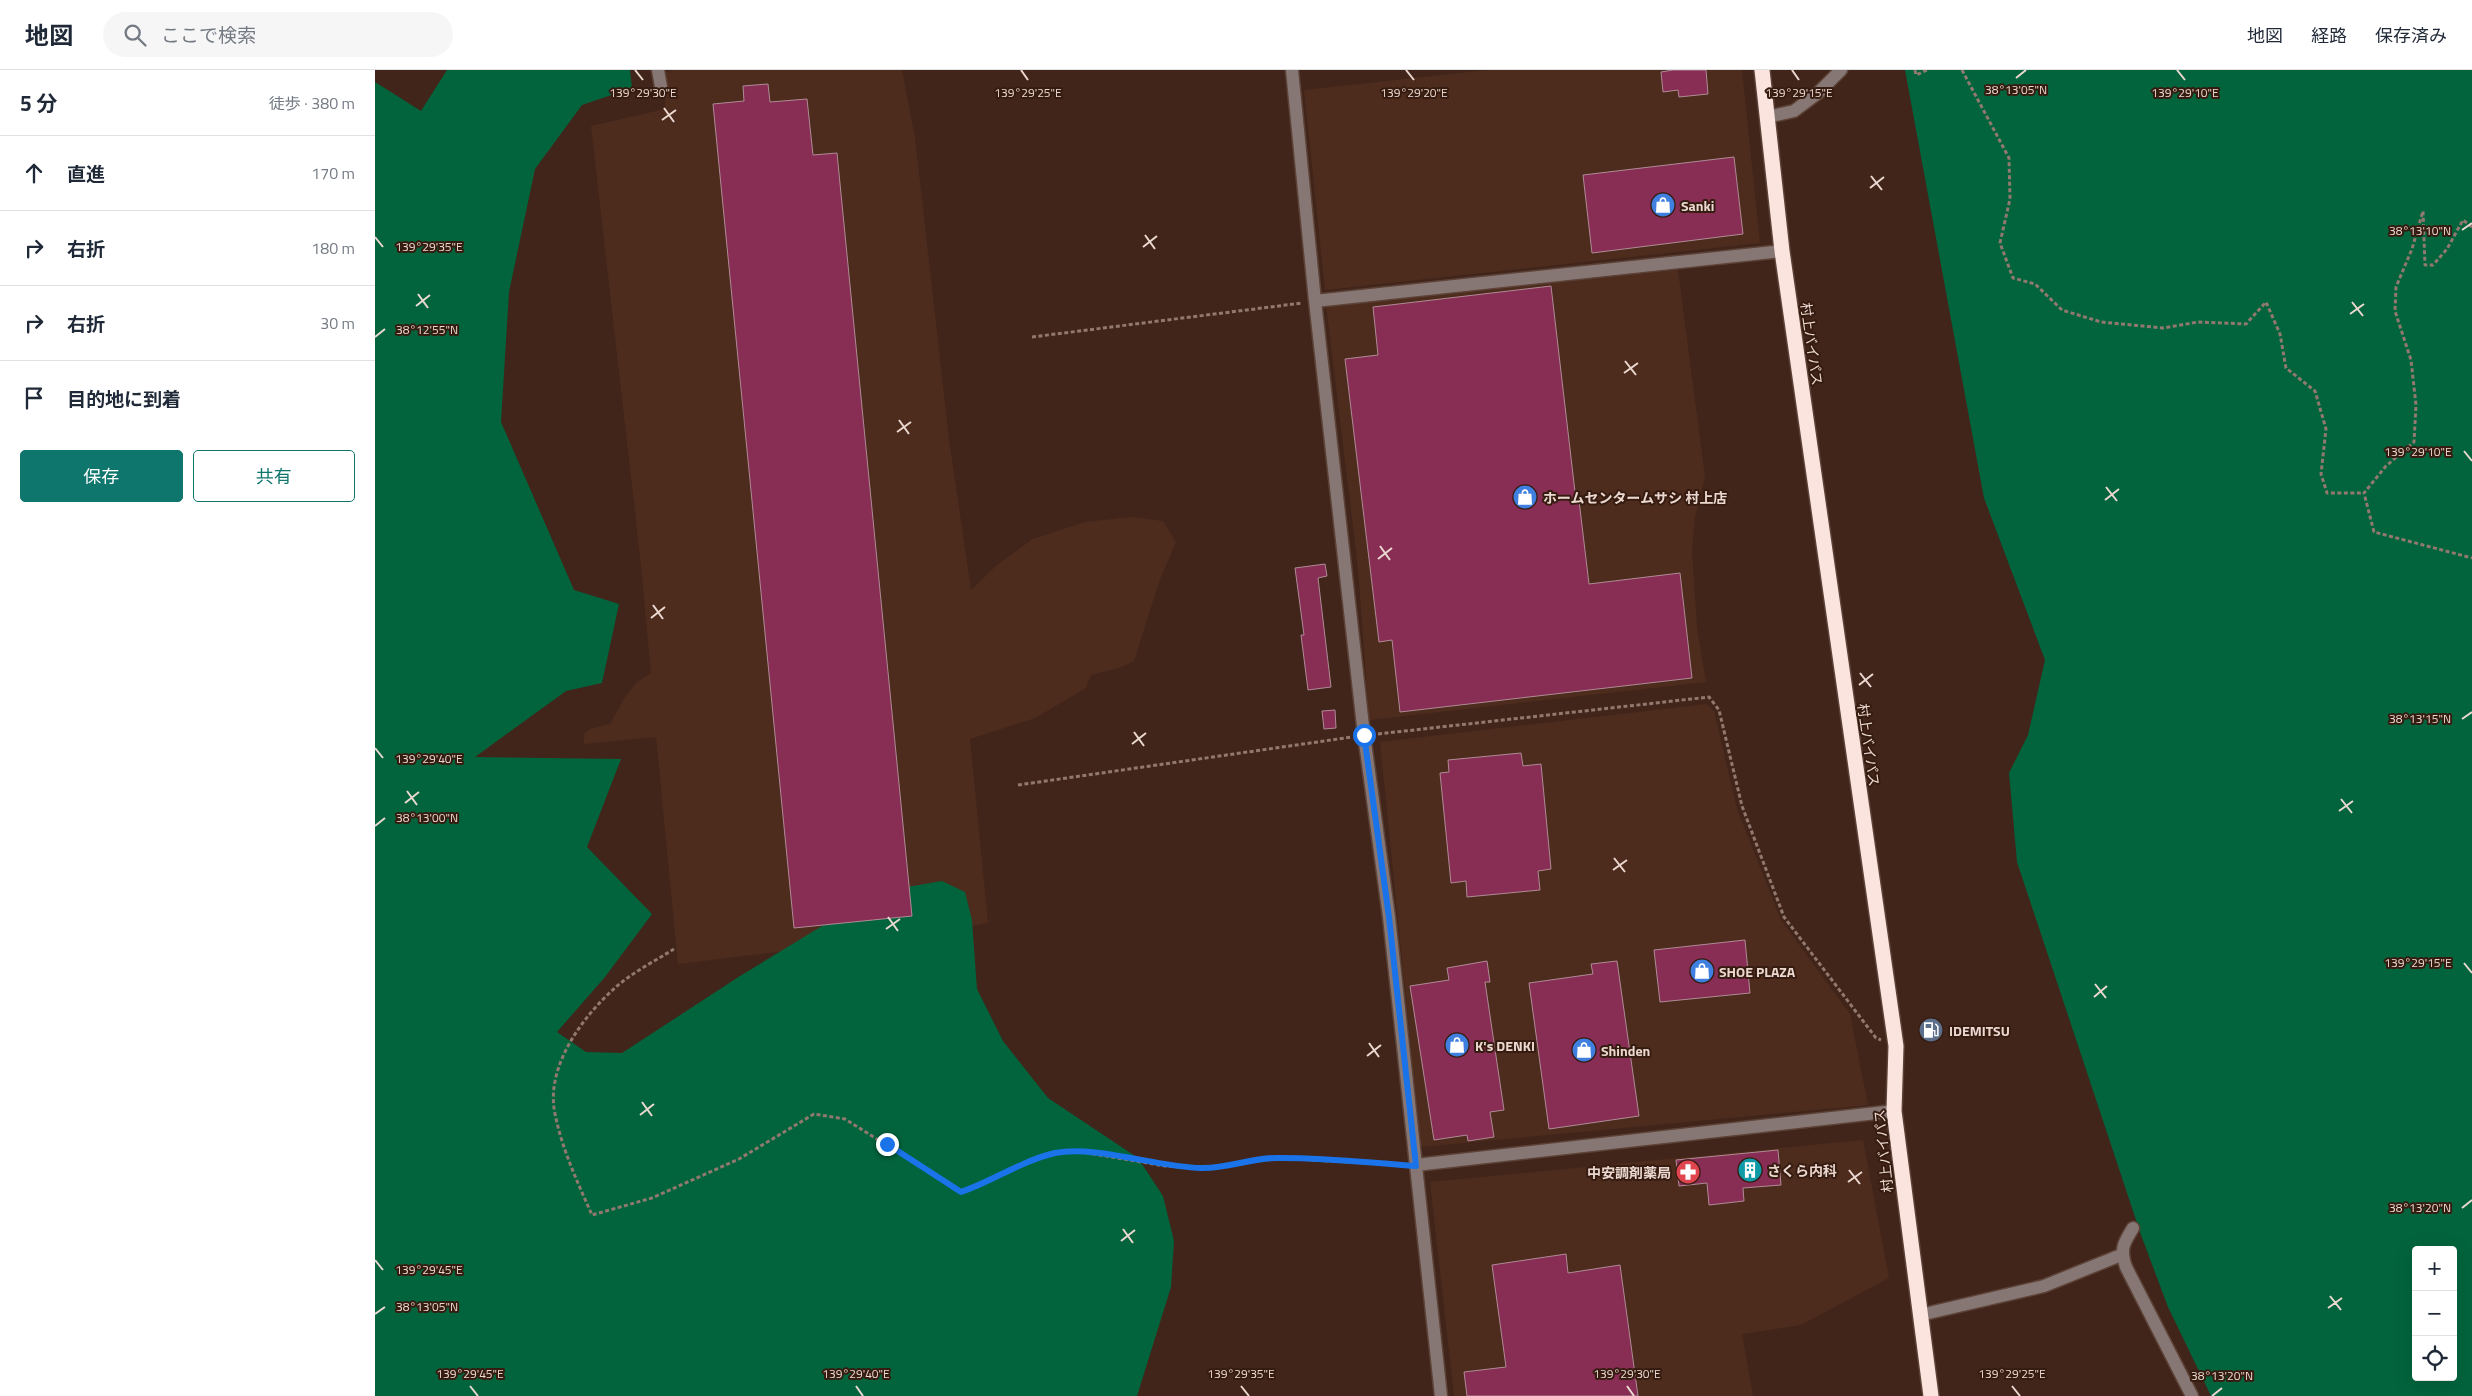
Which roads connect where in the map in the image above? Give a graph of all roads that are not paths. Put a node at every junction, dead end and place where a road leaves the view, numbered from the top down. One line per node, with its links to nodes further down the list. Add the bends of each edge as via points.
1 (658, 70): 5 (street)
2 (1292, 70): 8 (street)
3 (1762, 70): 6 (highway, 村上バイパス)
4 (1841, 70): 6 (street, via 1818,94 1794,111)
5 (661, 87)
6 (1767, 117): 7 (highway, 村上バイパス)
7 (1782, 251): 8 (street); 9 (highway, 村上バイパス, via 1896,1046)
8 (1315, 301): 10 (street)
9 (1894, 1111): 10 (street); 13 (highway, 村上バイパス)
10 (1416, 1166): 14 (street)
11 (2133, 1228): 12 (street)
12 (2121, 1255): 13 (street, via 2045,1286); 16 (street)
13 (1920, 1315): 15 (highway, 村上バイパス)
14 (1441, 1396)
15 (1931, 1396)
16 (2192, 1396)

